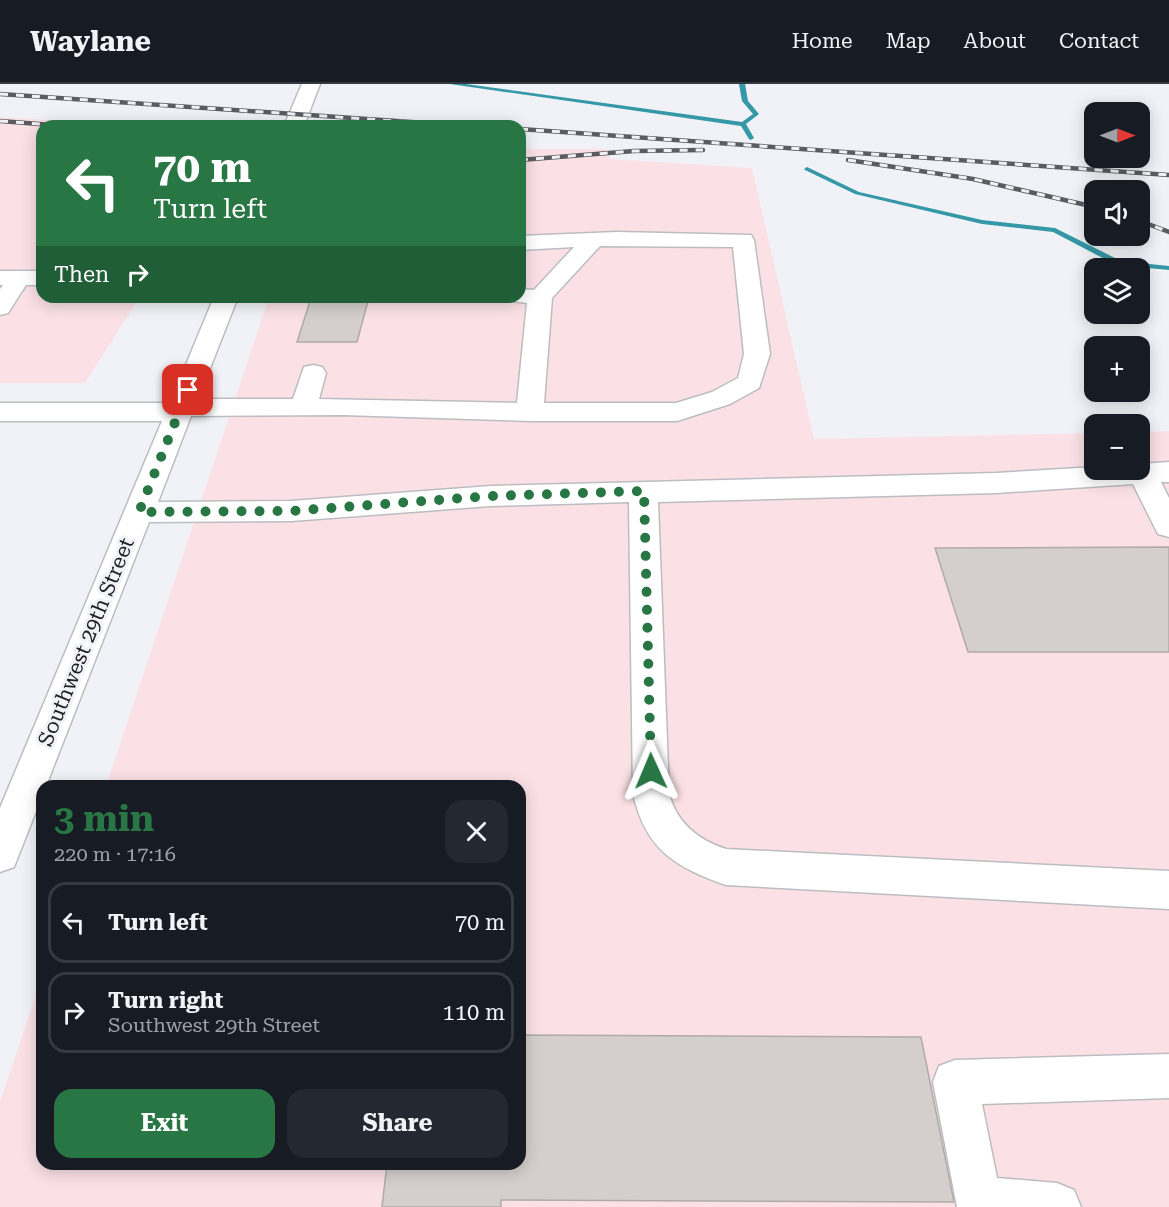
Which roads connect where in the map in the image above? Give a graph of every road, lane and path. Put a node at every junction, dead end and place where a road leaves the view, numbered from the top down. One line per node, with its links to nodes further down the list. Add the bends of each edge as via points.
1 (311, 84): 2 (street)
2 (296, 120)
3 (594, 240): 4 (street); 7 (street); 14 (street, via 743,240 757,354 750,382 721,398 677,412)
4 (526, 243)
5 (9, 278): 6 (street); 9 (street)
6 (36, 278)
7 (530, 297): 14 (street)
8 (224, 303): 12 (street, Southwest 29th Street)
9 (0, 308)
10 (314, 374): 11 (street)
11 (304, 407): 12 (street); 14 (street)
12 (180, 410): 13 (street); 17 (street, Southwest 29th Street)
13 (0, 412)
14 (530, 412)
15 (1156, 473): 16 (street, via 996,483); 18 (street)
16 (644, 491): 17 (street, via 491,496 291,511); 20 (street, via 651,794 654,811 679,845 699,859 726,867)
17 (139, 512): 19 (street, Southwest 29th Street)
18 (1169, 526)
19 (0, 854)
20 (1169, 890)
21 (1169, 1076): 22 (street, via 955,1082 978,1200)
22 (1057, 1207)

